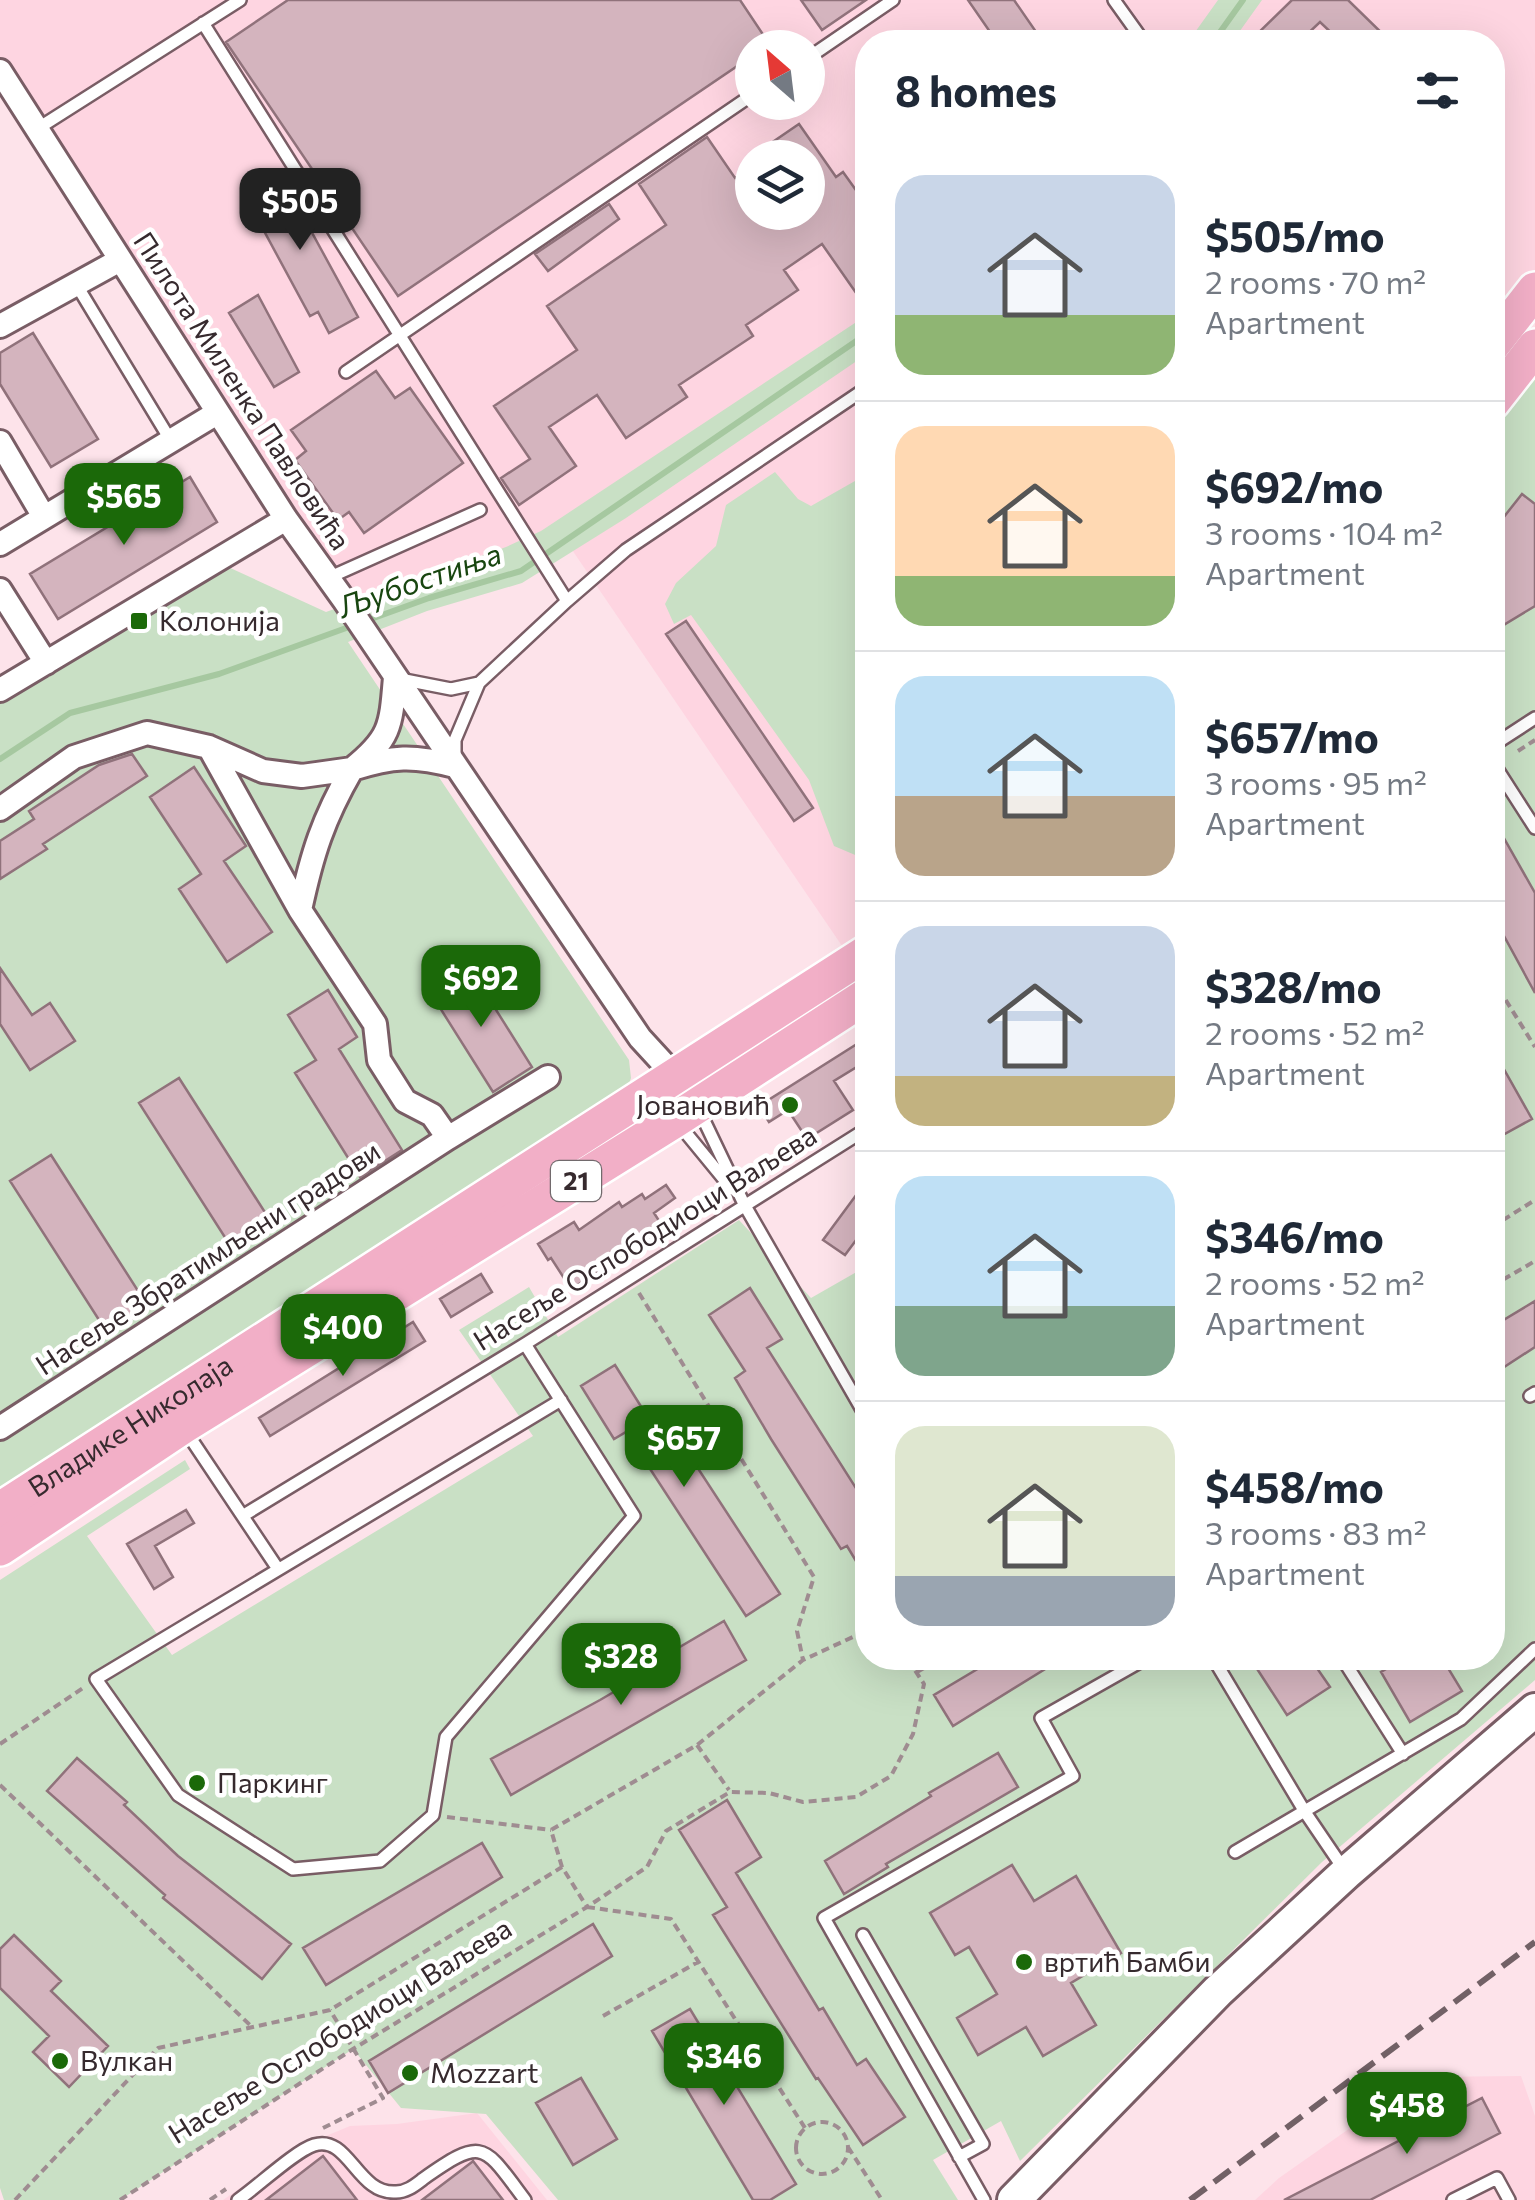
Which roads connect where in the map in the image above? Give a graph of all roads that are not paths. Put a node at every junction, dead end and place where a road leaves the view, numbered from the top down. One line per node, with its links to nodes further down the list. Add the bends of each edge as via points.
1 (240, 0): 4 (lane)
2 (893, 0): 6 (lane)
3 (1114, 0): 5 (lane)
4 (202, 23): 9 (lane); 15 (lane)
5 (1135, 30)
6 (825, 46)
7 (0, 71): 9 (street, Пилота Миленка Павловића)
8 (735, 108): 15 (lane)
9 (37, 129): 10 (street, Пилота Миленка Павловића)
10 (120, 260): 11 (street); 20 (street, Пилота Миленка Павловића)
11 (76, 284): 13 (street); 21 (lane)
12 (1535, 290): 14 (main road)
13 (0, 326)
14 (1505, 328)
15 (401, 334): 17 (lane); 29 (lane)
16 (1535, 347): 18 (main road)
17 (346, 372)
18 (1505, 385)
19 (855, 397): 29 (lane, via 626,550)
20 (217, 413): 21 (street); 25 (street, Пилота Миленка Павловића)
21 (171, 441): 24 (street)
22 (0, 442): 24 (street)
23 (480, 510): 27 (lane)
24 (44, 517): 26 (street)
25 (286, 519): 27 (street, Пилота Миленка Павловића); 30 (street)
26 (0, 544)
27 (328, 578): 31 (street, Пилота Миленка Павловића)
28 (0, 590): 30 (street)
29 (567, 601): 32 (lane)
30 (46, 662): 33 (street)
31 (395, 678): 32 (lane, via 451,689); 37 (street, Пилота Миленка Павловића); 38 (street, via 392,716 380,746)
32 (480, 684): 37 (lane, via 455,740)
33 (0, 690)
34 (1535, 718): 35 (lane)
35 (1505, 738)
36 (209, 748): 38 (street, via 263,771 302,776); 40 (street, via 146,733 74,757); 42 (street)
37 (455, 766): 38 (street, via 418,757); 46 (street, Пилота Миленка Павловића)
38 (352, 769): 42 (street, via 328,810)
39 (1505, 781): 41 (lane)
40 (0, 808)
41 (1535, 828)
42 (300, 910): 49 (street, via 374,1024 379,1060 405,1102 432,1115)
43 (855, 960): 46 (main road, Владике Николаја / 21)
44 (855, 1003): 47 (main road, Владике Николаја / 21)
45 (548, 1076): 49 (street, Насеље Збратимљени градови)
46 (664, 1082): 47 (street, Пилота Миленка Павловића); 56 (main road, Владике Николаја / 21)
47 (685, 1112): 50 (lane); 50 (lane); 54 (main road, Владике Николаја / 21)
48 (855, 1136): 50 (lane, Насеље Ослободиоци Ваљева)
49 (448, 1138): 55 (street, Насеље Збратимљени градови)
50 (744, 1204): 51 (lane, Насеље Ослободиоци Ваљева); 52 (lane)
51 (525, 1344): 53 (lane); 57 (lane, Насеље Ослободиоци Ваљева)
52 (855, 1397)
53 (560, 1400): 59 (lane); 59 (lane, via 634,1516 446,1738 433,1815 380,1862 293,1870 178,1795 96,1680)
54 (182, 1426): 57 (lane); 58 (main road, Владике Николаја / 21)
55 (0, 1428)
56 (0, 1510)
57 (244, 1515): 59 (lane)
58 (0, 1548)
59 (278, 1569)
60 (1535, 1649): 65 (lane, via 1462,1719)
61 (1126, 1670): 70 (lane, via 1041,1718 1072,1776 824,1918)
62 (1220, 1670): 66 (lane)
63 (1350, 1670): 65 (lane)
64 (1535, 1710): 68 (street)
65 (1403, 1754): 66 (lane)
66 (1305, 1812): 67 (lane); 68 (lane)
67 (1234, 1852)
68 (1346, 1873): 74 (street, via 1218,1991)
69 (863, 1935): 70 (lane, via 983,2144)
70 (959, 2157): 73 (lane)
71 (238, 2200): 72 (lane, via 313,2145 326,2144 336,2146 368,2184 391,2193 404,2192 465,2151 484,2152)
72 (525, 2200)
73 (984, 2200)
74 (1014, 2200)
75 (1453, 2200): 76 (lane, via 1497,2178)
76 (1509, 2200)

